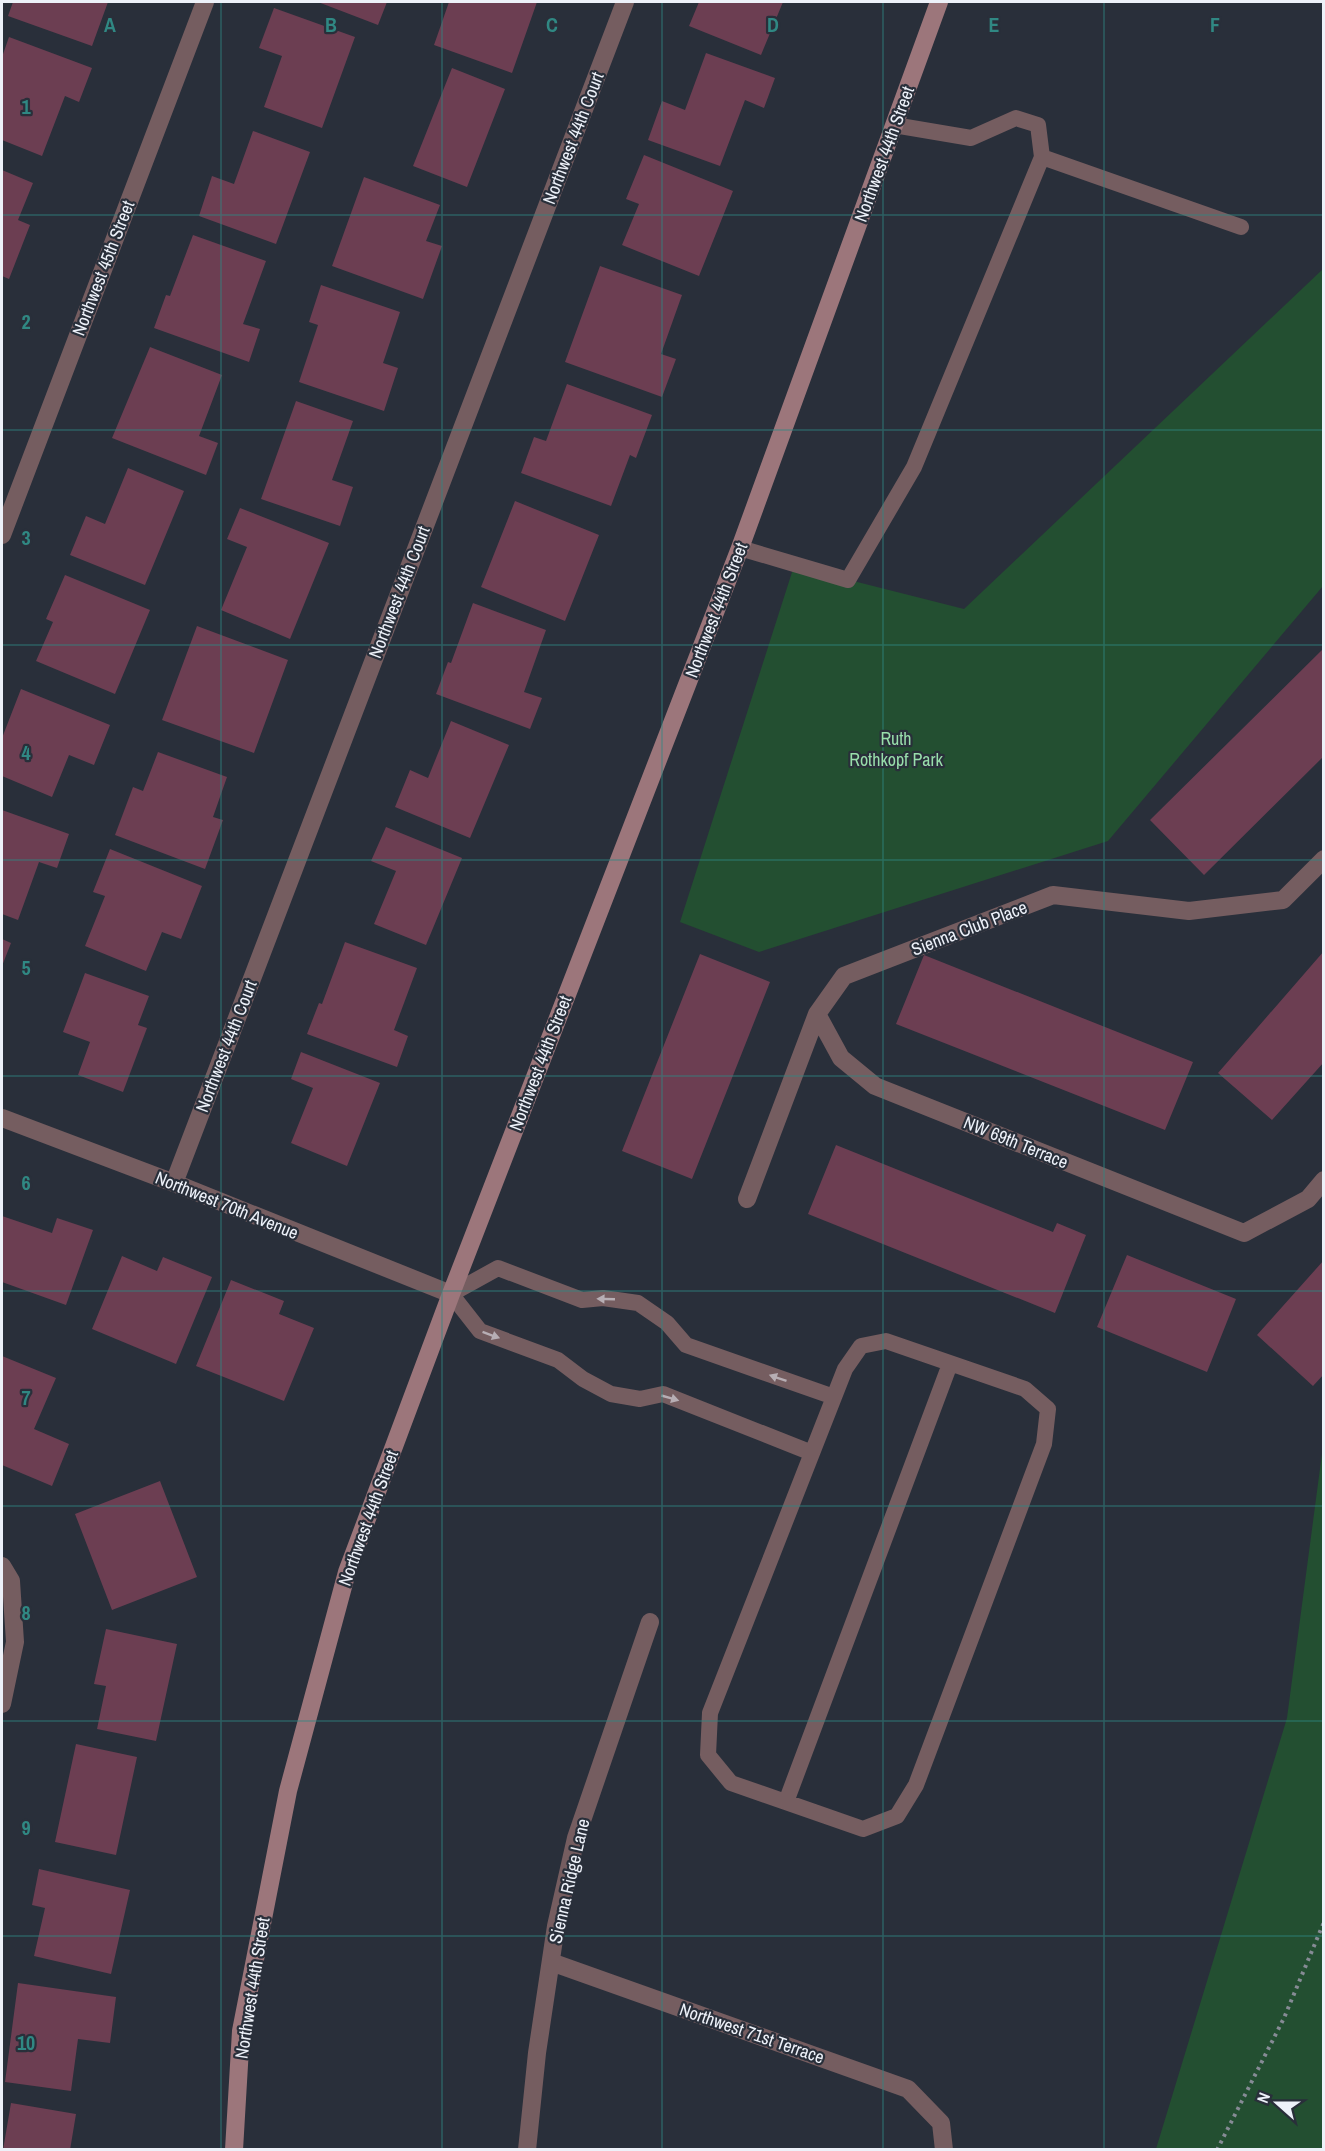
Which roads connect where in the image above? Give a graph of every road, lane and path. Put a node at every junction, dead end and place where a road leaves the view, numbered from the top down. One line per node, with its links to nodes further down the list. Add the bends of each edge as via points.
1 (205, 2): 7 (street, Northwest 45th Street)
2 (625, 2): 13 (street, Northwest 44th Court)
3 (939, 2): 4 (street, Northwest 44th Street)
4 (894, 125): 5 (lane, via 971,138 1016,118 1038,125); 8 (street, Northwest 44th Street)
5 (1042, 157): 6 (lane); 8 (lane, via 914,466 848,580)
6 (1241, 227)
7 (2, 535)
8 (740, 548): 15 (street, Northwest 44th Street)
9 (1323, 859): 10 (street, Sienna Club Place, via 1282,900 1189,910 1053,896 844,976)
10 (817, 1014): 12 (street, NW 69th Terrace, via 841,1058 875,1086 1244,1233 1308,1198); 14 (street, Sienna Club Place)
11 (2, 1118): 13 (street, Northwest 70th Avenue)
12 (1323, 1180)
13 (174, 1183): 15 (street, Northwest 70th Avenue)
14 (747, 1199)
15 (451, 1294): 17 (lane, one-way to 15, via 686,1345 667,1323 638,1303 603,1298 582,1300 498,1268); 18 (lane, one-way to 18, via 480,1331 558,1360 611,1394 640,1399 663,1394); 25 (street, Northwest 44th Street, via 347,1572 288,1791 241,2031)
16 (950, 1364): 17 (lane, via 886,1341 861,1346 845,1369); 22 (lane); 22 (lane, via 1025,1389 1048,1409 1040,1455 916,1785 897,1816 863,1829)
17 (834, 1397): 18 (lane)
18 (812, 1453): 22 (lane, via 710,1713 708,1755 731,1783)
19 (6, 1574): 21 (street, via 15,1642)
20 (650, 1622): 24 (street, Sienna Ridge Lane, via 576,1838)
21 (2, 1704)
22 (786, 1802)
23 (1323, 1922): 28 (path, via 1284,2018)
24 (550, 1962): 26 (street, Sienna Ridge Lane); 27 (street, Northwest 71st Terrace, via 908,2089 941,2123)
25 (234, 2150)
26 (527, 2150)
27 (944, 2150)
28 (1217, 2150)

